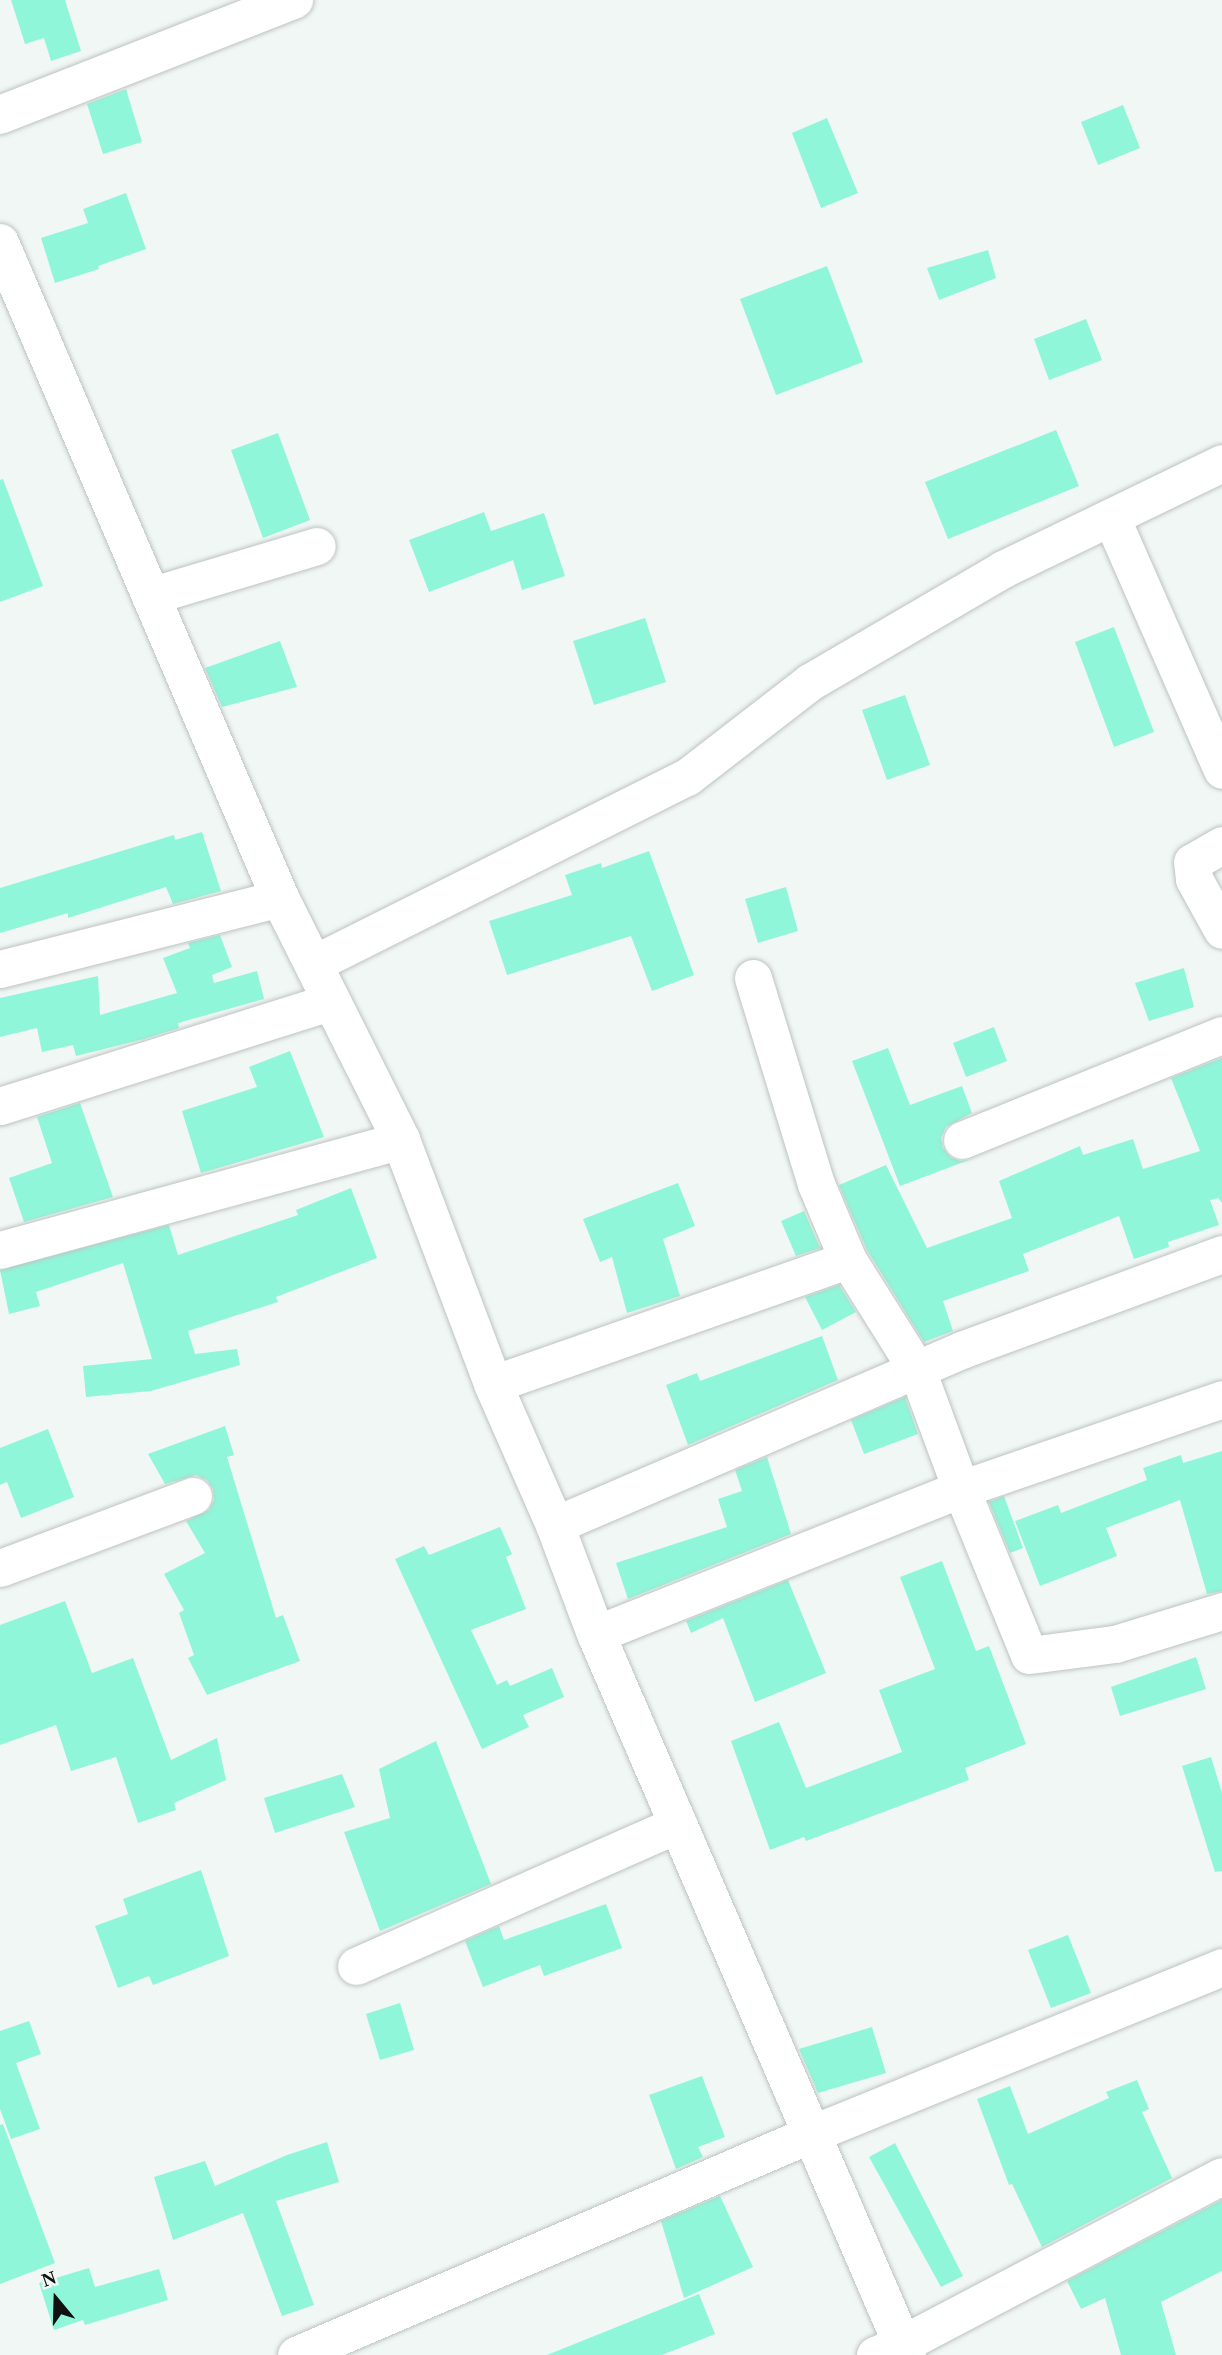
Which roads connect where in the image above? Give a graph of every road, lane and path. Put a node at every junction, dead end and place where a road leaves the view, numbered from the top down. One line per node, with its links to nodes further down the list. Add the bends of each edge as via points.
1 (294, 0): 2 (street)
2 (0, 114)
3 (0, 243): 7 (street)
4 (1222, 463): 5 (street)
5 (1111, 517): 8 (street); 12 (street, via 1003,569 810,682 687,777)
6 (317, 546): 7 (street)
7 (150, 596): 10 (street)
8 (1222, 770)
9 (1222, 845): 11 (street, via 1192,862 1194,879)
10 (280, 898): 12 (street); 13 (street)
11 (1222, 930)
12 (315, 963): 15 (street)
13 (0, 969)
14 (753, 978): 22 (street, via 816,1184)
15 (330, 1002): 17 (street); 18 (street)
16 (1222, 1035): 19 (street)
17 (0, 1106)
18 (401, 1140): 20 (street); 24 (street)
19 (962, 1140)
20 (0, 1250)
21 (1222, 1254): 23 (street)
22 (848, 1260): 23 (street); 24 (street)
23 (917, 1370): 26 (street); 28 (street)
24 (493, 1384): 28 (street)
25 (1222, 1399): 26 (street)
26 (961, 1489): 30 (street, via 1029,1655 1115,1644); 31 (street)
27 (193, 1496): 29 (street)
28 (555, 1525): 31 (street)
29 (0, 1568)
30 (1222, 1611)
31 (596, 1633): 32 (street)
32 (678, 1824): 33 (street); 35 (street)
33 (356, 1966)
34 (1222, 1966): 35 (street)
35 (811, 2134): 37 (street); 38 (street)
36 (1222, 2176): 37 (street)
37 (895, 2351)
38 (296, 2355)

